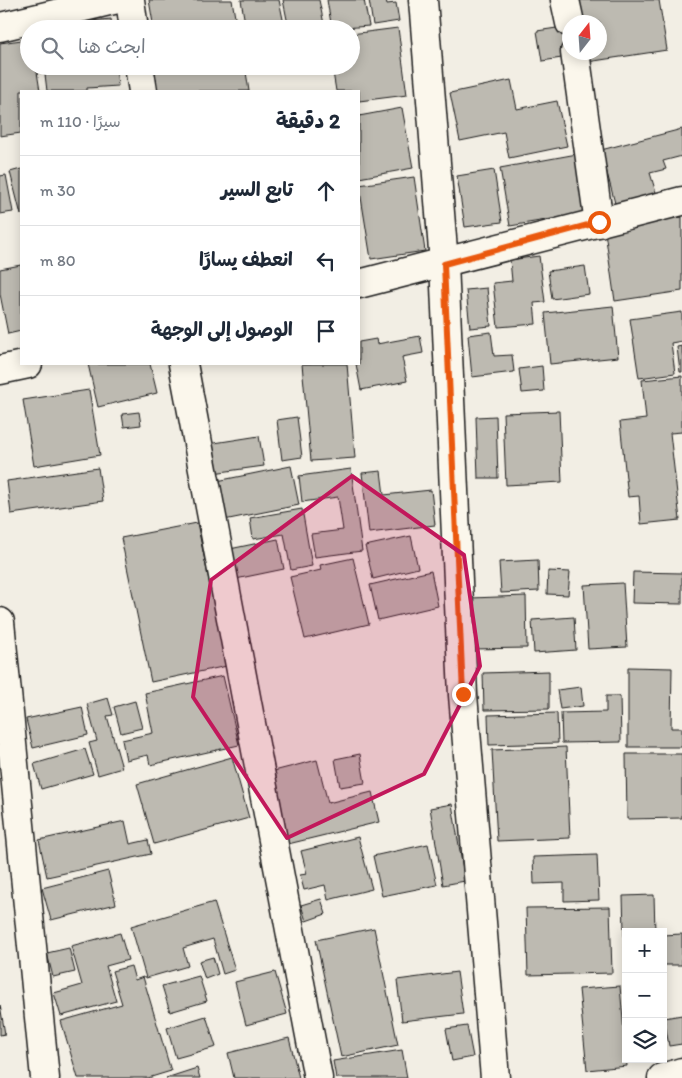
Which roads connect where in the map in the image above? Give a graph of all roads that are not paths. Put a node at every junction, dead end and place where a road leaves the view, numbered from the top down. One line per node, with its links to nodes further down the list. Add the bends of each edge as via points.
1 (114, 0): 6 (street)
2 (130, 0): 7 (street)
3 (423, 0): 15 (street)
4 (565, 0): 5 (street)
5 (568, 15)
6 (30, 20)
7 (133, 20)
8 (20, 22): 9 (street)
9 (0, 27)
10 (576, 60): 14 (street)
11 (140, 75): 12 (street)
12 (143, 90)
13 (682, 201): 14 (street)
14 (599, 222): 15 (street)
15 (444, 264): 16 (street); 24 (street, via 463,694)
16 (360, 284)
17 (23, 365): 19 (street)
18 (183, 365): 23 (street)
19 (0, 370)
20 (0, 622): 22 (street)
21 (682, 1072): 25 (street)
22 (45, 1078)
23 (318, 1078)
24 (495, 1078)
25 (662, 1078)

